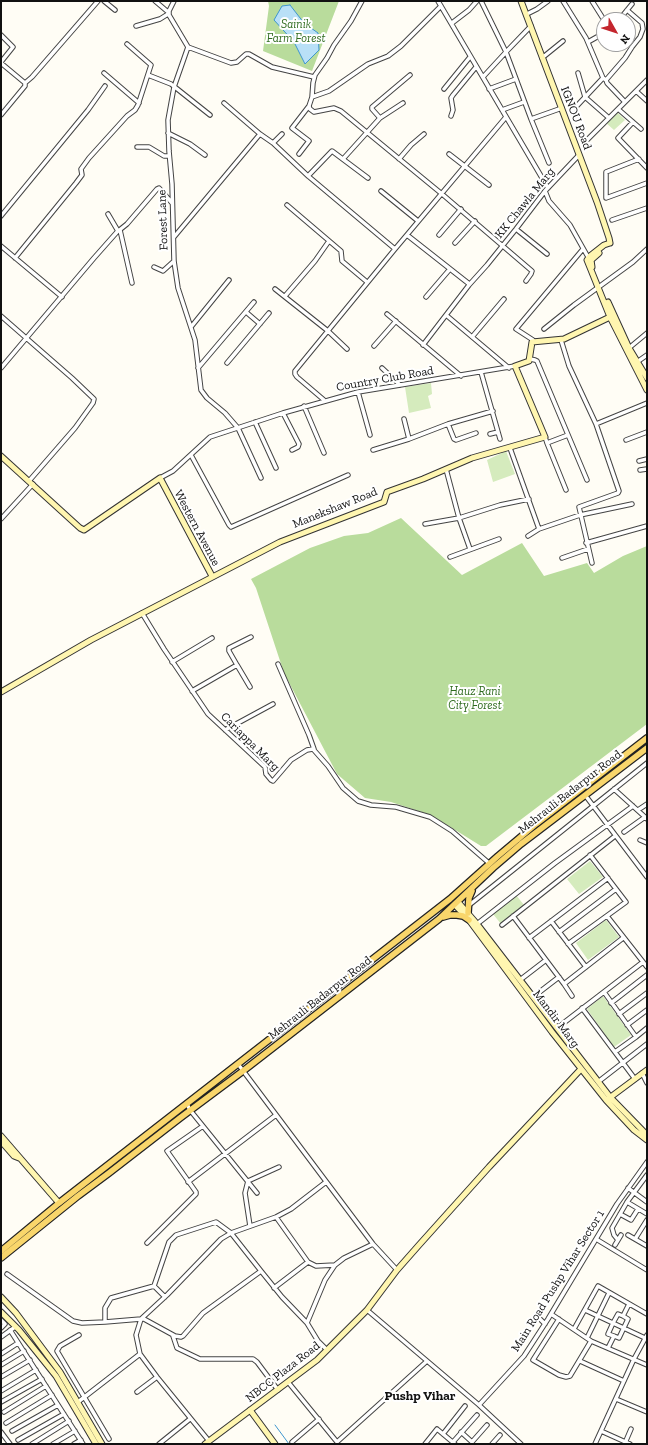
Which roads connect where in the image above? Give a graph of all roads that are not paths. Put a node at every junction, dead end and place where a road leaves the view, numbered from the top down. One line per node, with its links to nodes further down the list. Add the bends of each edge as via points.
1 (98, 1): 43 (street)
2 (104, 1): 15 (street)
3 (155, 1): 18 (street)
4 (174, 1): 18 (street)
5 (362, 1): 38 (street)
6 (438, 1): 14 (street)
7 (477, 1): 20 (street)
8 (481, 1): 29 (street)
9 (521, 1): 19 (street, IGNOU Road)
10 (548, 1): 19 (street)
11 (563, 1): 26 (street)
12 (592, 1): 17 (street)
13 (632, 4): 16 (street)
14 (441, 6): 30 (street); 50 (street, via 388,56 368,64 329,91)
15 (114, 10)
16 (627, 10): 41 (street, via 642,23 643,29 624,60)
17 (599, 12)
18 (168, 13): 21 (street, via 160,19); 28 (street)
19 (527, 14): 22 (street, IGNOU Road)
20 (452, 23)
21 (136, 26)
22 (531, 26): 29 (street); 31 (street, IGNOU Road)
23 (1, 35): 32 (street, via 13,47)
24 (596, 37): 26 (street)
25 (563, 41): 31 (street)
26 (588, 42): 41 (street)
27 (127, 44): 36 (street, via 150,64)
28 (188, 48): 38 (street, via 230,63 237,62 249,54 272,67); 45 (street, Forest Lane)
29 (506, 52): 39 (street); 40 (street)
30 (470, 57): 33 (street); 47 (street)
31 (542, 58): 58 (street, IGNOU Road)
32 (1, 63): 43 (street)
33 (476, 67): 39 (street); 64 (street, via 451,98)
34 (104, 73): 55 (street)
35 (578, 73): 49 (street)
36 (148, 74): 45 (street); 55 (street)
37 (410, 75): 66 (street, via 372,107)
38 (314, 77): 50 (street)
39 (483, 77): 46 (street)
40 (516, 79): 46 (street); 53 (street)
41 (604, 79): 49 (street); 54 (street)
42 (647, 80): 48 (street)
43 (25, 83): 62 (street)
44 (105, 86): 102 (street)
45 (174, 87): 63 (street); 72 (street, Forest Lane)
46 (489, 88): 60 (street)
47 (444, 89)
48 (636, 91): 51 (street); 54 (street)
49 (585, 97): 61 (street); 67 (street)
50 (312, 98): 57 (street)
51 (647, 101)
52 (403, 102): 66 (street)
53 (524, 102): 60 (street); 68 (street)
54 (625, 102): 59 (street)
55 (139, 103): 121 (street, via 85,163 80,170 82,175)
56 (224, 103): 73 (street)
57 (309, 106): 71 (street, via 314,112 334,108 339,110); 79 (street, via 292,128 309,141)
58 (562, 108): 68 (street); 82 (street, IGNOU Road)
59 (618, 109): 67 (street); 69 (street)
60 (502, 110): 65 (street)
61 (573, 110)
62 (1, 115)
63 (210, 115)
64 (451, 116)
65 (506, 117): 88 (street); 94 (street)
66 (380, 118): 71 (street)
67 (609, 118): 76 (street)
68 (531, 119): 87 (street)
69 (632, 122): 70 (street); 85 (street, via 618,138)
70 (641, 129)
71 (367, 132): 84 (street); 86 (street)
72 (168, 133): 81 (street); 83 (street, Forest Lane)
73 (260, 134): 77 (street); 110 (street)
74 (282, 134): 77 (street)
75 (424, 134): 84 (street)
76 (586, 141)
77 (273, 143): 90 (street)
78 (137, 147): 83 (street, via 148,147)
79 (299, 154)
80 (449, 154): 88 (street)
81 (205, 155)
82 (579, 155): 94 (street, KK Chawla Marg); 113 (street, IGNOU Road)
83 (169, 156): 97 (street, Forest Lane)
84 (399, 158): 96 (street)
85 (639, 159): 89 (street); 92 (street, via 606,172 606,198)
86 (343, 160): 90 (street, via 331,151); 91 (street)
87 (549, 163)
88 (464, 166): 93 (street); 96 (street)
89 (647, 168)
90 (308, 176): 117 (street)
91 (368, 178)
92 (647, 183)
93 (489, 185)
94 (547, 190): 106 (street, KK Chawla Marg); 116 (street, via 549,201 570,225)
95 (381, 191): 104 (street)
96 (442, 194): 100 (street); 104 (street)
97 (172, 203): 107 (street, via 158,188); 110 (street, Forest Lane)
98 (287, 205): 111 (street)
99 (647, 208): 103 (street)
100 (461, 209): 105 (street); 109 (street)
101 (108, 214): 107 (street)
102 (1, 216)
103 (612, 220)
104 (418, 221): 108 (street)
105 (475, 221): 112 (street); 115 (street)
106 (516, 229): 115 (street, KK Chawla Marg); 119 (street)
107 (119, 231): 128 (street); 133 (street)
108 (408, 235): 117 (street); 124 (street)
109 (439, 235)
110 (174, 237): 122 (street, Forest Lane)
111 (329, 241): 127 (street, via 341,251 343,262); 132 (street)
112 (455, 243)
113 (610, 243): 120 (street); 130 (street, via 591,260)
114 (1, 246): 121 (street)
115 (503, 246): 126 (street, via 532,272); 129 (street, KK Chawla Marg)
116 (583, 249): 120 (street); 151 (street, via 516,330)
117 (394, 250): 127 (street)
118 (647, 250): 130 (street)
119 (547, 254)
120 (588, 257): 130 (street)
121 (15, 258): 133 (street)
122 (174, 261): 123 (street, via 163,270); 145 (street, Forest Lane, via 178,288)
123 (154, 267)
124 (450, 269): 129 (street); 134 (street)
125 (229, 280): 145 (street)
126 (526, 281)
127 (367, 282): 147 (street)
128 (132, 283)
129 (469, 285): 140 (street, KK Chawla Marg)
130 (599, 287): 142 (street); 146 (street); 156 (street)
131 (275, 289): 132 (street)
132 (284, 296): 147 (street)
133 (62, 297): 149 (street)
134 (426, 297)
135 (504, 299): 150 (street)
136 (254, 302): 137 (street)
137 (246, 312): 144 (street); 163 (street)
138 (269, 313): 144 (street)
139 (387, 314): 143 (street)
140 (446, 315): 150 (street); 153 (street, KK Chawla Marg)
141 (1, 316): 149 (street)
142 (610, 317): 152 (street); 169 (street)
143 (396, 321): 153 (street); 154 (street)
144 (260, 324): 160 (street)
145 (191, 327): 163 (street, Forest Lane)
146 (544, 329)
147 (328, 331): 155 (street); 171 (street, via 295,373)
148 (647, 333): 156 (street)
149 (26, 338): 162 (street); 207 (street, via 94,401)
150 (472, 338): 161 (street)
151 (533, 340)
152 (561, 340): 158 (street, via 532,342); 179 (street, via 569,366)
153 (423, 345): 166 (street)
154 (374, 346)
155 (347, 348)
156 (629, 348): 159 (street)
157 (647, 355): 159 (street)
158 (530, 359): 161 (street, Country Club Road); 186 (street, via 537,361)
159 (637, 362): 167 (street)
160 (227, 363)
161 (512, 367): 165 (street, Country Club Road); 189 (street)
162 (1, 368)
163 (198, 368): 180 (street, Forest Lane, via 199,385 203,394)
164 (382, 368): 168 (street)
165 (481, 372): 166 (street, Country Club Road); 174 (street)
166 (461, 376): 168 (street, Country Club Road)
167 (647, 378)
168 (400, 385): 170 (street, Country Club Road)
169 (646, 387)
170 (358, 392): 171 (street, Country Club Road); 184 (street)
171 (324, 400): 173 (street, Country Club Road)
172 (647, 403): 179 (street)
173 (304, 406): 175 (street, Country Club Road); 194 (street)
174 (492, 412): 178 (street); 181 (street)
175 (283, 413): 177 (street, Country Club Road); 192 (street, via 299,444)
176 (404, 419): 187 (street)
177 (255, 422): 180 (street, Country Club Road); 199 (street)
178 (448, 424): 183 (street, via 456,440); 187 (street)
179 (596, 424): 211 (street, via 620,492 580,506)
180 (238, 428): 195 (street, Country Club Road, via 210,437); 205 (street, Forest Lane)
181 (498, 432): 185 (street); 188 (street)
182 (647, 432): 190 (street)
183 (476, 433)
184 (370, 434)
185 (490, 434)
186 (568, 435): 189 (street); 206 (street)
187 (409, 439): 193 (street)
188 (500, 439)
189 (546, 440): 191 (street, Manekshaw Road); 208 (street)
190 (626, 440)
191 (510, 448): 200 (street, Manekshaw Road, via 472,458); 209 (street)
192 (292, 450)
193 (373, 450)
194 (324, 453)
195 (191, 455): 203 (street, via 231,527); 204 (street, Country Club Road, via 173,471)
196 (1, 456): 207 (street)
197 (647, 459): 198 (street)
198 (639, 461)
199 (276, 468)
200 (446, 469): 212 (street); 225 (street, Manekshaw Road, via 387,492 384,502 280,542)
201 (647, 469): 202 (street)
202 (640, 470)
203 (348, 475)
204 (160, 478): 207 (street, via 84,530); 225 (street, Western Avenue)
205 (261, 478)
206 (587, 480)
207 (31, 482): 213 (street)
208 (566, 490)
209 (529, 499): 212 (street); 216 (street)
210 (632, 504): 211 (street)
211 (580, 515): 216 (street); 219 (street)
212 (459, 518): 214 (street); 220 (street)
213 (1, 520)
214 (425, 524)
215 (647, 526): 219 (street)
216 (539, 529): 217 (street)
217 (528, 536)
218 (499, 538): 220 (street)
219 (586, 543): 221 (street)
220 (470, 549): 222 (street)
221 (588, 549): 223 (street); 224 (street)
222 (450, 557)
223 (562, 558)
224 (592, 563)
225 (212, 576): 226 (street, Western Avenue)
226 (142, 613): 229 (street, Cariappa Marg); 234 (street, Western Avenue)
227 (251, 637): 231 (street, via 230,647 229,651)
228 (212, 638): 229 (street)
229 (172, 662): 233 (street, Cariappa Marg)
230 (278, 664): 239 (street)
231 (236, 666): 232 (street); 233 (street)
232 (250, 687)
233 (192, 691): 236 (street, Cariappa Marg, via 208,714)
234 (1, 692)
235 (274, 704): 236 (street)
236 (225, 730): 239 (street, Cariappa Marg, via 265,767 266,774 273,780 291,760 306,750)
237 (647, 738): 254 (main road, Mehrauli Badarpur Road, via 536,824)
238 (647, 748): 242 (main road, Mehrauli Badarpur Road)
239 (314, 749): 254 (street, via 343,788 358,801 396,807 430,817 452,831)
240 (647, 763): 241 (street)
241 (614, 789): 244 (street); 245 (street)
242 (584, 795): 244 (street); 257 (main road, Mehrauli Badarpur Road, via 521,844)
243 (647, 804): 246 (street)
244 (592, 806): 248 (street); 260 (street)
245 (633, 806): 246 (street); 248 (street)
246 (638, 810): 247 (street)
247 (646, 818): 249 (street)
248 (608, 825): 250 (street); 267 (street)
249 (624, 832)
250 (616, 836): 253 (street); 255 (street)
251 (640, 840): 252 (street)
252 (647, 843)
253 (590, 856): 256 (street); 262 (street)
254 (490, 864): 273 (main road, Mehrauli Badarpur Road)
255 (647, 877)
256 (608, 878): 258 (street); 266 (street)
257 (474, 887): 259 (main road, Mehrauli Badarpur Road); 260 (main road)
258 (616, 889): 263 (street, via 626,902); 269 (street)
259 (456, 903): 261 (street, Mandir Marg); 264 (main road, Mehrauli Badarpur Road); 265 (street, Mandir Marg)
260 (468, 906): 261 (main road)
261 (468, 913): 267 (street, Mandir Marg)
262 (513, 916): 268 (street); 270 (street)
263 (607, 916): 271 (street); 272 (street)
264 (439, 919): 265 (main road, via 454,914); 275 (main road, Mehrauli Badarpur Road)
265 (469, 920): 299 (street, Mandir Marg)
266 (551, 922): 269 (street); 270 (street)
267 (477, 924): 281 (street, Mandir Marg)
268 (502, 925)
269 (559, 932): 272 (street)
270 (529, 938): 274 (street)
271 (623, 938): 276 (street); 277 (street)
272 (568, 944): 277 (street)
273 (379, 956): 275 (main road); 298 (main road, Mehrauli Badarpur Road)
274 (546, 960): 280 (street); 281 (street)
275 (384, 962): 300 (main road, Mehrauli Badarpur Road)
276 (643, 962): 278 (street); 283 (street)
277 (586, 967): 282 (street)
278 (647, 968)
279 (647, 975): 287 (street)
280 (559, 977): 282 (street); 286 (street)
281 (520, 980): 286 (street, Mandir Marg)
282 (564, 984): 285 (street)
283 (604, 992): 287 (street); 288 (street)
284 (647, 993): 290 (street)
285 (572, 996)
286 (533, 997): 292 (street, Mandir Marg)
287 (611, 1002): 290 (street)
288 (582, 1008): 292 (street); 296 (street)
289 (647, 1010): 291 (street)
290 (619, 1014): 291 (street)
291 (627, 1025): 294 (street)
292 (557, 1028): 304 (street, Mandir Marg)
293 (647, 1028): 294 (street)
294 (636, 1036): 296 (street)
295 (647, 1044): 297 (street)
296 (615, 1052): 297 (street)
297 (623, 1062): 302 (street); 304 (street)
298 (238, 1064): 300 (street); 306 (main road, Mehrauli Badarpur Road)
299 (581, 1069): 305 (street, Mandir Marg); 345 (street, NBCC Plaza Road)
300 (243, 1071): 307 (main road, Mehrauli Badarpur Road); 308 (street)
301 (645, 1071): 302 (street); 303 (street)
302 (635, 1078): 305 (street)
303 (647, 1081)
304 (598, 1082): 305 (street, Mandir Marg)
305 (608, 1099): 310 (street, Mandir Marg); 312 (street, Mandir Marg, via 634,1130)
306 (186, 1104): 307 (street); 325 (main road, Mehrauli Badarpur Road)
307 (190, 1110): 309 (street); 342 (main road, Mehrauli Badarpur Road)
308 (276, 1115): 313 (street); 319 (street)
309 (203, 1126): 313 (street); 318 (street, via 167,1151)
310 (647, 1135)
311 (2, 1140): 325 (street)
312 (647, 1140)
313 (225, 1153): 317 (street); 318 (street)
314 (647, 1162): 320 (street, Main Road Pushp Vihar Sector 1)
315 (279, 1167): 317 (street)
316 (647, 1175): 321 (street)
317 (248, 1181): 322 (street); 331 (street, via 245,1193)
318 (188, 1182): 338 (street, via 196,1194)
319 (326, 1182): 329 (street, via 291,1209); 339 (street)
320 (628, 1188): 321 (street); 335 (street, Main Road Pushp Vihar Sector 1)
321 (634, 1192): 323 (street); 324 (street)
322 (257, 1193)
323 (627, 1202): 326 (street); 327 (street)
324 (647, 1202)
325 (59, 1203): 342 (main road, Mehrauli Badarpur Road)
326 (638, 1209): 327 (street, via 631,1220); 328 (street)
327 (620, 1214): 337 (street, via 612,1228)
328 (647, 1214)
329 (276, 1217): 331 (street); 343 (street)
330 (647, 1220): 336 (street)
331 (250, 1226): 332 (street)
332 (231, 1233): 347 (street); 349 (street, via 216,1222 176,1235 169,1242); 352 (street)
333 (628, 1235): 336 (street)
334 (621, 1236): 337 (street)
335 (596, 1239): 346 (street); 358 (street, Main Road Pushp Vihar Sector 1)
336 (635, 1239): 341 (street)
337 (618, 1240): 340 (street)
338 (147, 1243)
339 (373, 1244): 344 (street); 345 (street)
340 (615, 1245)
341 (647, 1246)
342 (2, 1257)
343 (308, 1262): 344 (street, via 316,1266); 350 (street)
344 (335, 1265): 367 (street, via 325,1280)
345 (397, 1270): 355 (street, NBCC Plaza Road)
346 (647, 1270)
347 (261, 1271): 350 (street); 376 (street, via 203,1313 183,1336)
348 (7, 1274): 366 (street, via 73,1321)
349 (154, 1286): 352 (street); 366 (street, via 111,1298 105,1308)
350 (274, 1288): 367 (street)
351 (609, 1293): 354 (street); 356 (street, via 598,1286); 360 (street)
352 (165, 1297): 365 (street)
353 (1, 1298): 408 (street, via 16,1313 60,1372)
354 (629, 1304): 359 (street); 361 (street)
355 (367, 1310): 384 (street, NBCC Plaza Road); 390 (street)
356 (585, 1310): 360 (street); 373 (street)
357 (1, 1312): 370 (street)
358 (551, 1314): 363 (street); 369 (street, Main Road Pushp Vihar Sector 1)
359 (647, 1314)
360 (597, 1316): 368 (street); 380 (street)
361 (623, 1316): 368 (street, via 618,1314); 372 (street, via 628,1319)
362 (539, 1318): 369 (street)
363 (559, 1319): 373 (street); 391 (street, via 533,1360 566,1377 570,1376)
364 (1, 1320): 371 (street, via 5,1324)
365 (141, 1320): 366 (street); 376 (street, via 144,1319); 387 (street, via 136,1335)
366 (106, 1322)
367 (307, 1323): 384 (street)
368 (613, 1323): 372 (street); 377 (street, via 608,1334)
369 (545, 1324): 410 (street, Main Road Pushp Vihar Sector 1, via 524,1356)
370 (15, 1327): 374 (street); 443 (street, via 56,1376)
371 (1, 1328)
372 (623, 1328): 377 (street, via 619,1338); 379 (street)
373 (574, 1329): 380 (street)
374 (10, 1330): 378 (street); 382 (street)
375 (79, 1335): 405 (street, via 60,1346 57,1351)
376 (173, 1336): 402 (street, via 177,1348 200,1359 253,1359)
377 (614, 1336): 383 (street)
378 (1, 1337)
379 (646, 1337): 388 (street)
380 (587, 1338): 381 (street)
381 (591, 1341): 383 (street); 391 (street)
382 (18, 1343): 385 (street); 386 (street)
383 (608, 1348): 388 (street)
384 (327, 1350): 399 (street, NBCC Plaza Road)
385 (24, 1351): 389 (street); 392 (street)
386 (1, 1354)
387 (140, 1354): 396 (street); 405 (street)
388 (634, 1359): 393 (street); 398 (street)
389 (30, 1360): 394 (street); 395 (street)
390 (427, 1361): 410 (street); 436 (street)
391 (580, 1361): 398 (street)
392 (1, 1365)
393 (647, 1365)
394 (36, 1370): 397 (street); 401 (street)
395 (1, 1377)
396 (157, 1377): 403 (street); 417 (street)
397 (42, 1379): 400 (street); 407 (street)
398 (624, 1381): 406 (street)
399 (288, 1382): 402 (street, NBCC Plaza Road); 418 (street)
400 (46, 1386): 404 (street); 413 (street)
401 (1, 1390)
402 (278, 1390): 412 (street, NBCC Plaza Road)
403 (137, 1392)
404 (52, 1395): 409 (street); 420 (street)
405 (85, 1397): 408 (street); 430 (street)
406 (616, 1399): 414 (street); 427 (street)
407 (1, 1402)
408 (78, 1402): 444 (street)
409 (58, 1405): 415 (street); 423 (street)
410 (479, 1405): 450 (street)
411 (465, 1406): 428 (street)
412 (250, 1410): 435 (street, NBCC Plaza Road); 446 (street)
413 (4, 1412)
414 (647, 1412)
415 (64, 1414): 419 (street); 431 (street)
416 (477, 1415): 426 (street)
417 (190, 1419): 435 (street); 445 (street)
418 (319, 1419): 433 (street); 436 (street)
419 (69, 1421): 424 (street); 439 (street)
420 (6, 1423)
421 (487, 1425): 426 (street, via 472,1442)
422 (631, 1429): 437 (street)
423 (12, 1431)
424 (75, 1431): 432 (street); 440 (street)
425 (1, 1432): 438 (street)
426 (461, 1432): 434 (street)
427 (601, 1432): 437 (street); 451 (street)
428 (443, 1434): 434 (street); 447 (street, via 437,1429)
429 (500, 1435): 449 (street)
430 (109, 1439)
431 (18, 1440)
432 (81, 1440): 441 (street); 442 (street)
433 (292, 1442)
434 (453, 1442): 448 (street)
435 (207, 1443)
436 (336, 1443)
437 (625, 1443): 452 (street)
438 (9, 1444)
439 (32, 1444)
440 (53, 1444)
441 (74, 1444)
442 (84, 1444)
443 (96, 1444)
444 (102, 1444)
445 (159, 1444)
446 (275, 1444)
447 (425, 1444)
448 (447, 1444)
449 (492, 1444)
450 (521, 1444)
451 (595, 1444)
452 (630, 1444)

